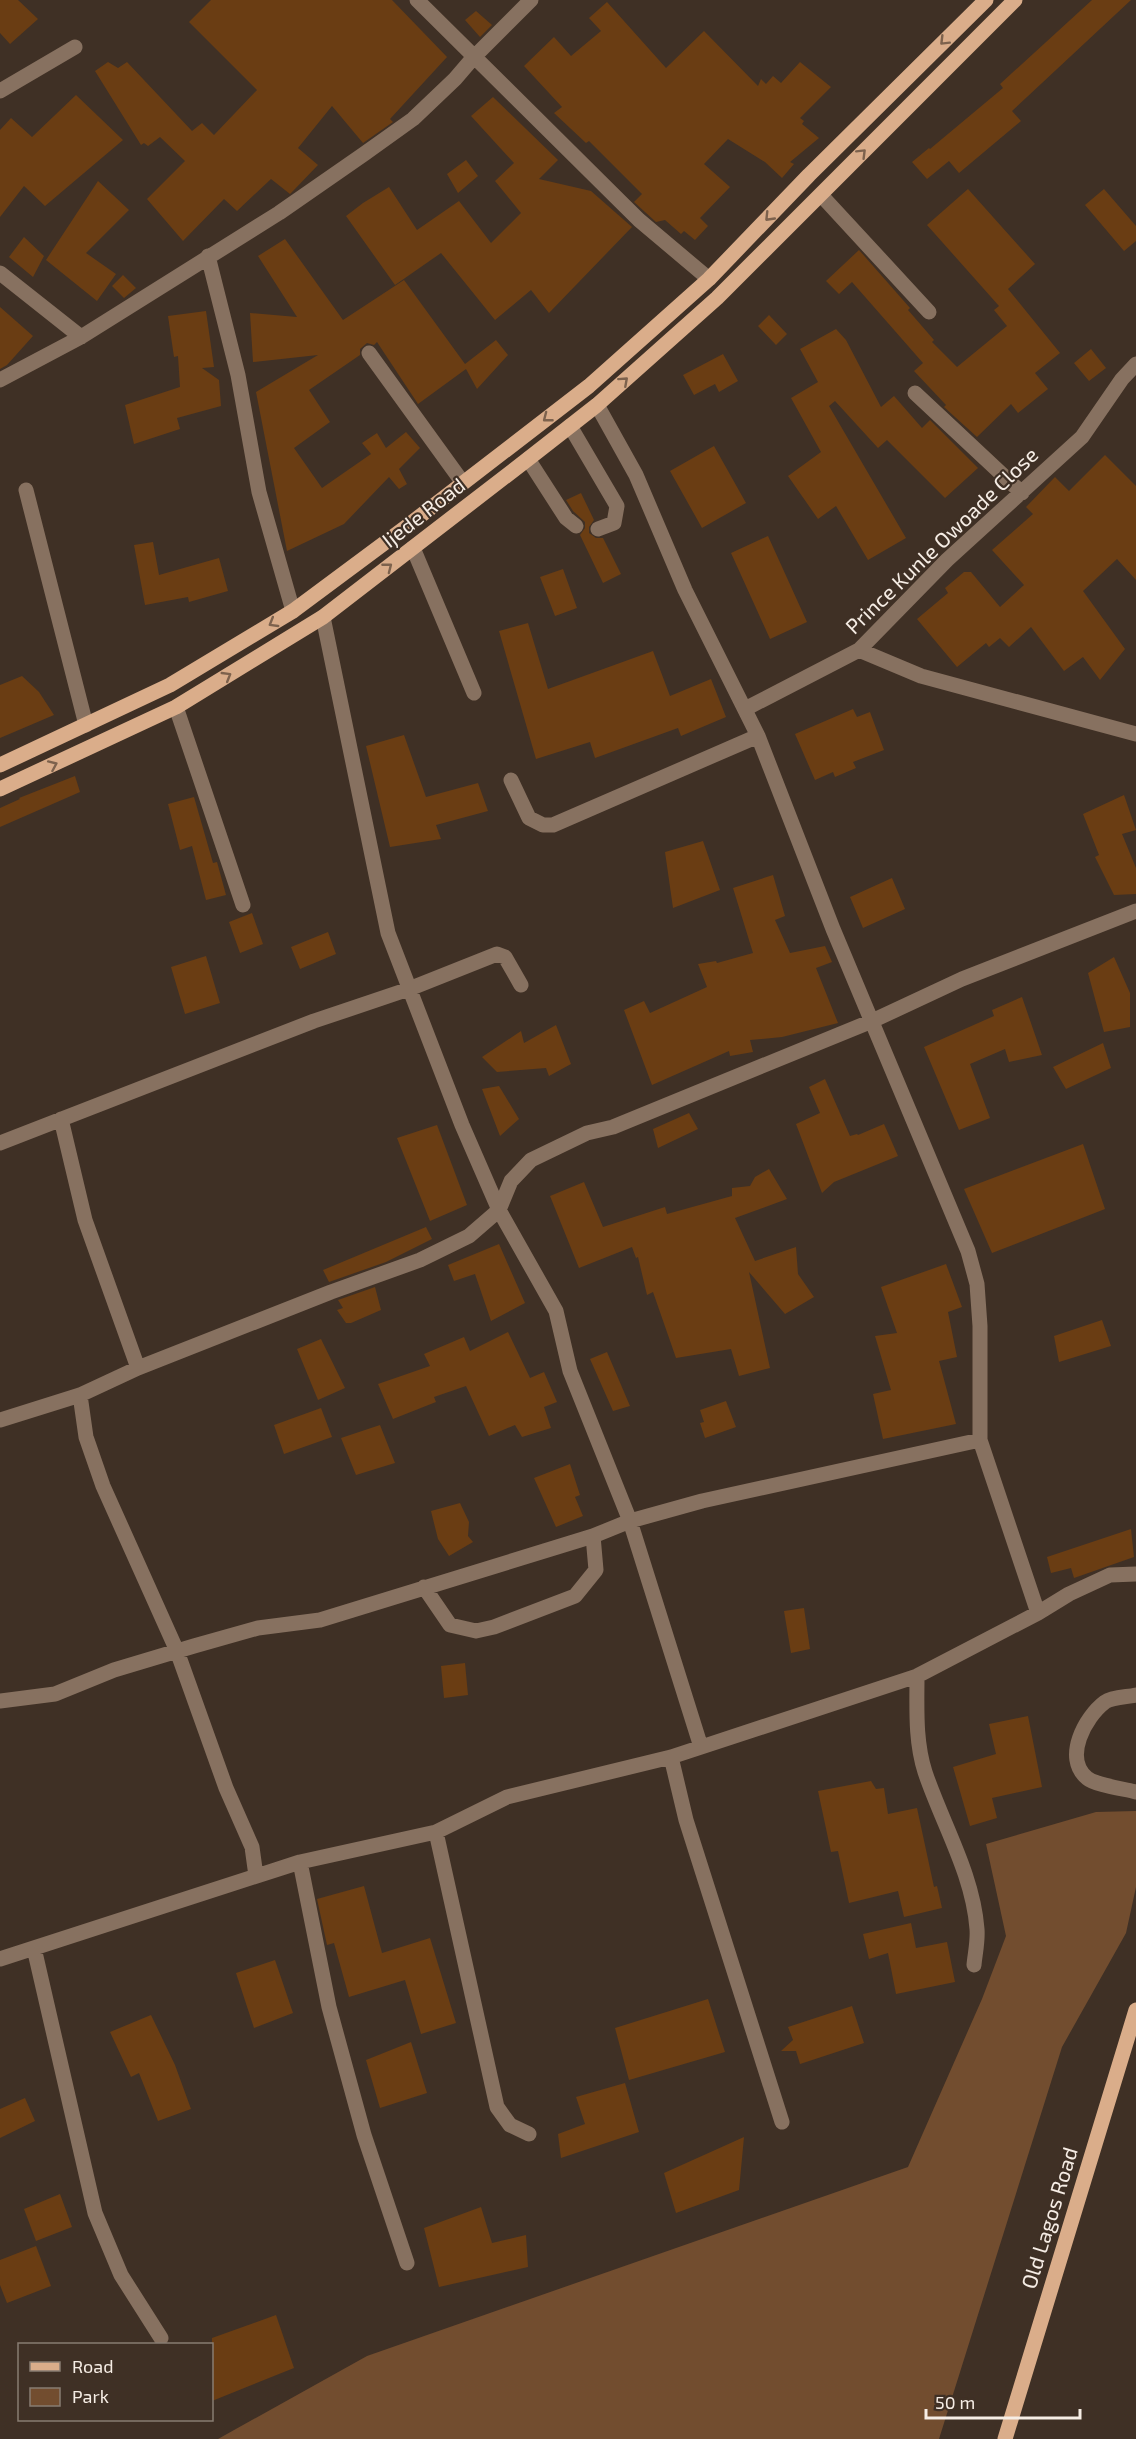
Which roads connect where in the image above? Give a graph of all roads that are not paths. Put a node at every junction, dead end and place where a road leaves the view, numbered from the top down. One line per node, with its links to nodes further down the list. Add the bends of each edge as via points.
1 (417, 0): 6 (street)
2 (531, 0): 6 (street)
3 (986, 0): 11 (main road, Ijede Road, one-way to 11)
4 (1016, 0): 8 (main road, Ijede Road, one-way to 4)
5 (75, 47): 7 (street)
6 (473, 58): 9 (street, via 413,119 279,213); 11 (street, via 639,220)
7 (0, 91)
8 (821, 195): 12 (street); 18 (main road, Ijede Road, one-way to 8, via 717,298)
9 (208, 256): 13 (street); 27 (street, via 238,375 259,492)
10 (0, 273): 13 (street)
11 (709, 279): 21 (main road, Ijede Road, one-way to 21, via 589,386)
12 (929, 312)
13 (81, 337): 16 (street)
14 (369, 353): 21 (street)
15 (1136, 364): 23 (street, Prince Kunle Owoade Close, via 1082,437)
16 (0, 380)
17 (915, 393): 23 (street)
18 (597, 405): 19 (main road, Ijede Road); 32 (street, via 636,475 685,590)
19 (570, 426): 20 (main road, Ijede Road); 25 (street, via 617,506 614,523)
20 (528, 459): 24 (street, via 566,518); 26 (main road, Ijede Road)
21 (463, 483): 27 (main road, Ijede Road)
22 (26, 490): 33 (street)
23 (1022, 493): 29 (street, Prince Kunle Owoade Close, via 947,560)
24 (576, 526)
25 (598, 529)
26 (413, 548): 28 (main road, Ijede Road, one-way to 26); 30 (street)
27 (293, 611): 33 (main road, Ijede Road, one-way to 33, via 171,685)
28 (323, 617): 31 (main road, Ijede Road, one-way to 28); 42 (street, via 388,933)
29 (859, 650): 32 (street, Prince Kunle Owoade Close); 34 (street, via 921,676)
30 (474, 693)
31 (176, 707): 38 (main road, Ijede Road, one-way to 31); 39 (street)
32 (745, 709): 35 (street)
33 (86, 725): 36 (main road, Ijede Road)
34 (1136, 734)
35 (758, 736): 37 (street, via 553,825 529,818); 43 (street)
36 (0, 765)
37 (511, 780)
38 (0, 789)
39 (243, 905)
40 (1136, 911): 43 (street, via 962,979)
41 (521, 986): 42 (street, via 504,957 498,954)
42 (409, 989): 44 (street, via 314,1021); 46 (street)
43 (872, 1021): 46 (street, via 551,1149 531,1160 511,1182); 50 (street, via 968,1251 977,1284)
44 (61, 1119): 45 (street); 47 (street, via 85,1220)
45 (0, 1143)
46 (499, 1210): 47 (street, via 469,1236 420,1260); 51 (street, via 556,1311 570,1371)
47 (138, 1368): 48 (street)
48 (80, 1395): 49 (street); 56 (street, via 86,1437 103,1486)
49 (0, 1420)
50 (980, 1440): 51 (street, via 702,1501); 55 (street)
51 (630, 1521): 52 (street); 60 (street)
52 (593, 1536): 54 (street); 54 (street, via 596,1570 575,1596 494,1627 476,1631 450,1625)
53 (1136, 1574): 55 (street, via 1110,1575)
54 (424, 1587): 56 (street, via 320,1620 258,1628)
55 (1038, 1613): 57 (street)
56 (177, 1652): 59 (street, via 114,1670 55,1694); 65 (street, via 226,1788 252,1847)
57 (917, 1676): 60 (street); 68 (street, via 918,1738 925,1770 974,1907)
58 (1136, 1695): 62 (street, via 1106,1700 1089,1718 1076,1747 1079,1767 1088,1779)
59 (0, 1701)
60 (701, 1747): 61 (street)
61 (670, 1757): 63 (street, via 507,1797); 70 (street, via 686,1820)
62 (1136, 1792)
63 (436, 1832): 64 (street); 71 (street, via 497,2107 510,2124)
64 (300, 1862): 65 (street); 72 (street, via 330,2007 364,2135)
65 (256, 1876): 66 (street)
66 (34, 1948): 67 (street); 73 (street, via 95,2213 121,2275)
67 (0, 1959)
68 (974, 1965)
69 (1136, 2010): 74 (main road, Old Lagos Road)
70 (782, 2122)
71 (529, 2134)
72 (407, 2263)
73 (161, 2338)
74 (1005, 2439)

